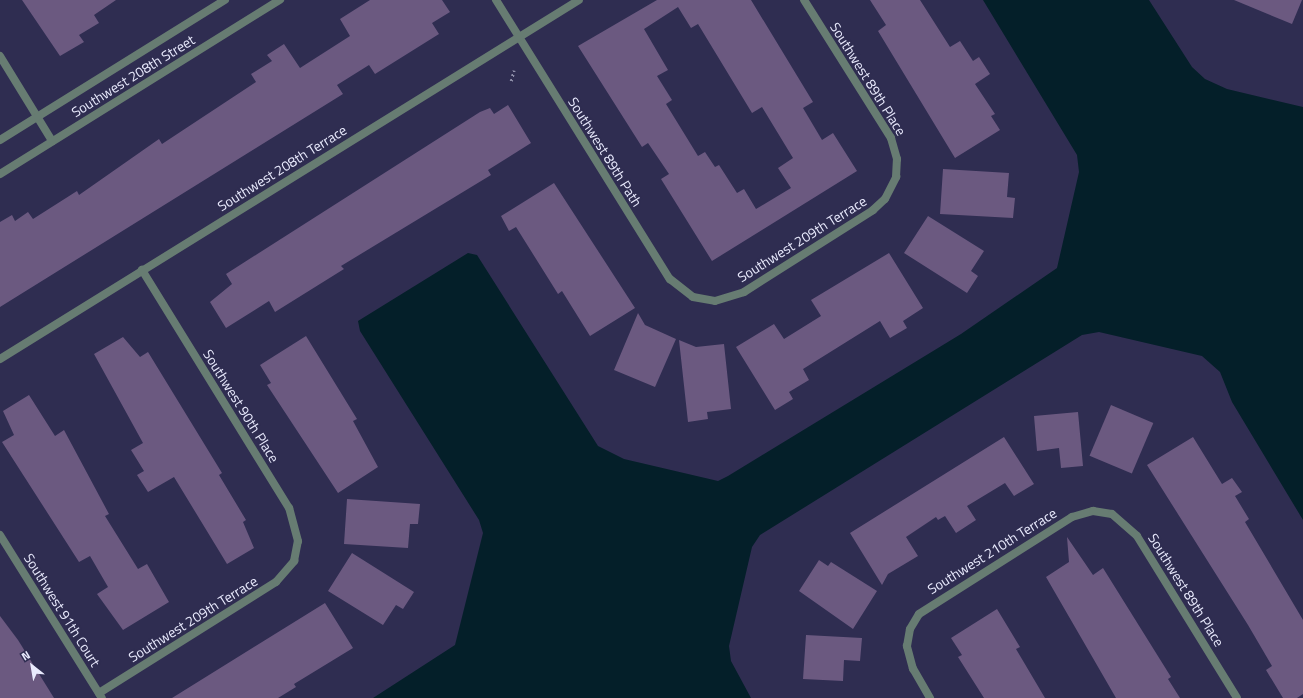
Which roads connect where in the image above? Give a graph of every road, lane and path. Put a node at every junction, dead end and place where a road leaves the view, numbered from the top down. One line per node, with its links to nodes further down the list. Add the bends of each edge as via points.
1 (225, 0): 10 (street, Southwest 208th Street)
2 (280, 0): 12 (street, Southwest 208th Street)
3 (496, 0): 6 (street, Southwest 89th Path)
4 (579, 0): 6 (street, Southwest 208th Terrace)
5 (804, 0): 14 (street, Southwest 89th Place, via 891,138 897,159)
6 (519, 37): 15 (street, Southwest 208th Terrace); 16 (street, Southwest 89th Path, via 667,275 680,290)
7 (0, 56): 10 (street)
8 (514, 70): 9 (path)
9 (511, 81)
10 (37, 117): 11 (street, Southwest 208th Street); 12 (street)
11 (0, 140)
12 (52, 141): 13 (street, Southwest 208th Street)
13 (0, 174)
14 (896, 177): 16 (street, Southwest 209th Terrace, via 886,199 862,218 744,292)
15 (142, 270): 17 (street, Southwest 208th Terrace); 20 (street, Southwest 90th Place, via 289,508 298,541)
16 (707, 301)
17 (0, 359)
18 (1098, 511): 22 (street, Southwest 210th Terrace, via 1072,517 927,606 910,629 910,661); 23 (street, Southwest 89th Place, via 1112,514 1136,536)
19 (0, 536): 21 (street, Southwest 91th Court)
20 (294, 561): 21 (street, Southwest 209th Terrace, via 284,576 267,589)
21 (100, 695)
22 (930, 698)
23 (1237, 698)

